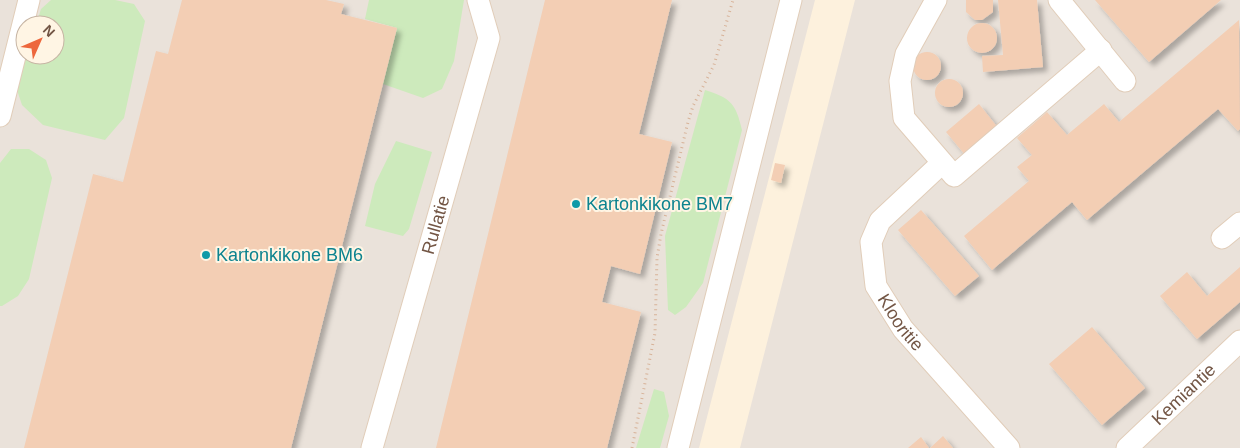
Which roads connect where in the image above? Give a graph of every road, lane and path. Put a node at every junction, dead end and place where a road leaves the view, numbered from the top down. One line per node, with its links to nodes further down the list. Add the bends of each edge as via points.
1 (30, 0): 9 (lane)
2 (478, 0): 14 (lane, Rullatie, via 489,38)
3 (733, 0): 15 (path, via 714,65 688,122 661,234 656,275 655,333)
4 (791, 0): 16 (lane)
5 (936, 0): 10 (lane, via 906,54 900,81 904,118)
6 (1059, 0): 7 (lane)
7 (1101, 50): 8 (lane); 10 (lane, via 954,176)
8 (1126, 81)
9 (0, 116)
10 (942, 163): 17 (lane, Klooritie, via 880,221 871,242 876,286 903,329)
11 (1240, 223): 12 (lane)
12 (1222, 238)
13 (1240, 341): 18 (lane, Kemiantie)
14 (372, 448)
15 (632, 448)
16 (678, 448)
17 (1009, 448)
18 (1127, 448)

